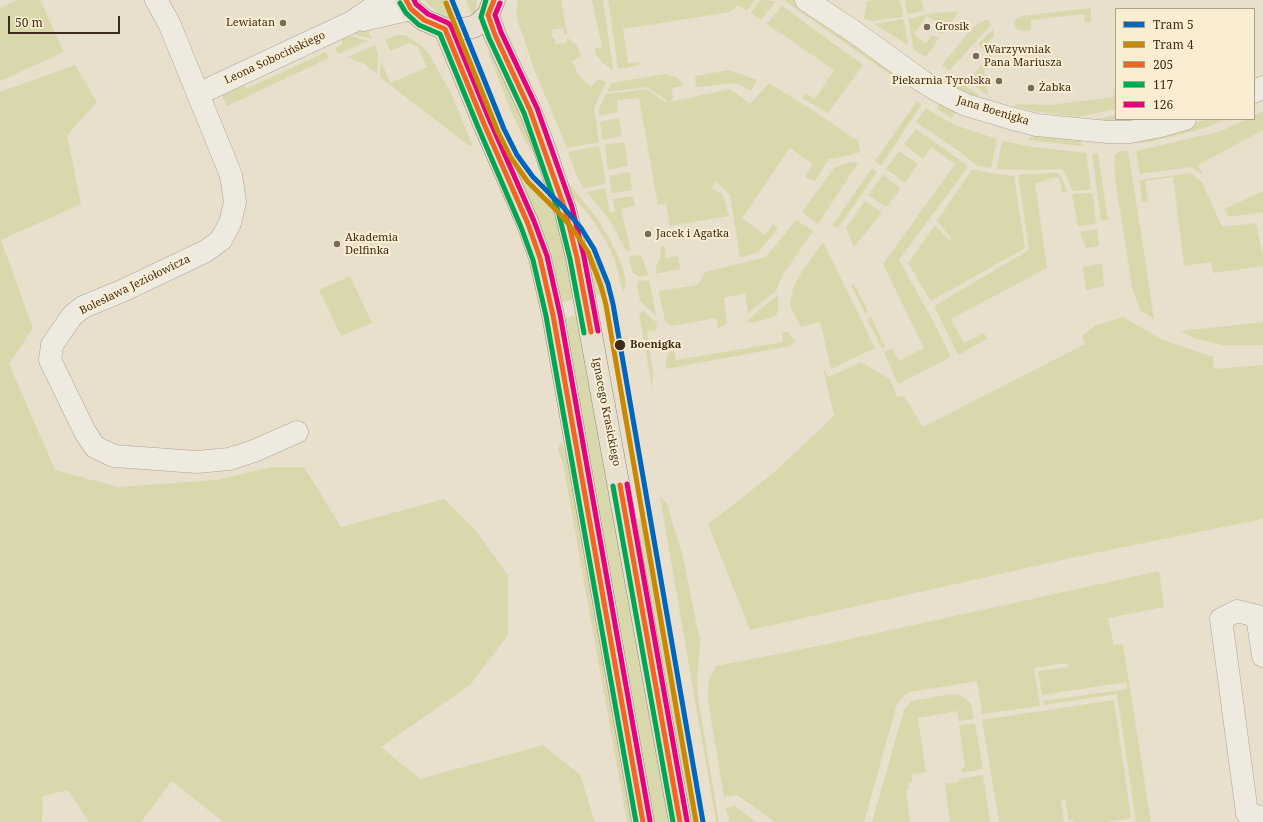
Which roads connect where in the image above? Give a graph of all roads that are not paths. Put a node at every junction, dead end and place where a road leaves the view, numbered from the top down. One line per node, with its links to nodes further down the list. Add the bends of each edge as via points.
1 (156, 0): 8 (street, Bolesława Jeziołowicza, via 169,23)
2 (384, 0): 6 (street, Leona Sobocińskiego)
3 (806, 0): 9 (street, Jana Boenigka, via 922,81 966,105 1037,125 1108,132 1130,132)
4 (408, 5): 6 (street, Leona Sobocińskiego); 7 (main road, via 424,20)
5 (491, 7): 7 (main road, via 480,23 473,27); 14 (main road, Ignacego Krasickiego, via 496,35 543,144 565,209 577,258)
6 (352, 22): 8 (street, Leona Sobocińskiego)
7 (445, 29): 13 (main road, via 540,258 553,315)
8 (198, 94): 10 (street, Bolesława Jeziołowicza, via 231,176 235,202 230,223 221,240 206,251 83,307 72,316 52,344 50,360 95,447 114,456 197,462 229,459)
9 (1182, 120)
10 (297, 432)
11 (1263, 656): 12 (street, via 1257,616 1237,611 1221,619 1247,813)
12 (1263, 818)
13 (643, 822)
14 (680, 822)

